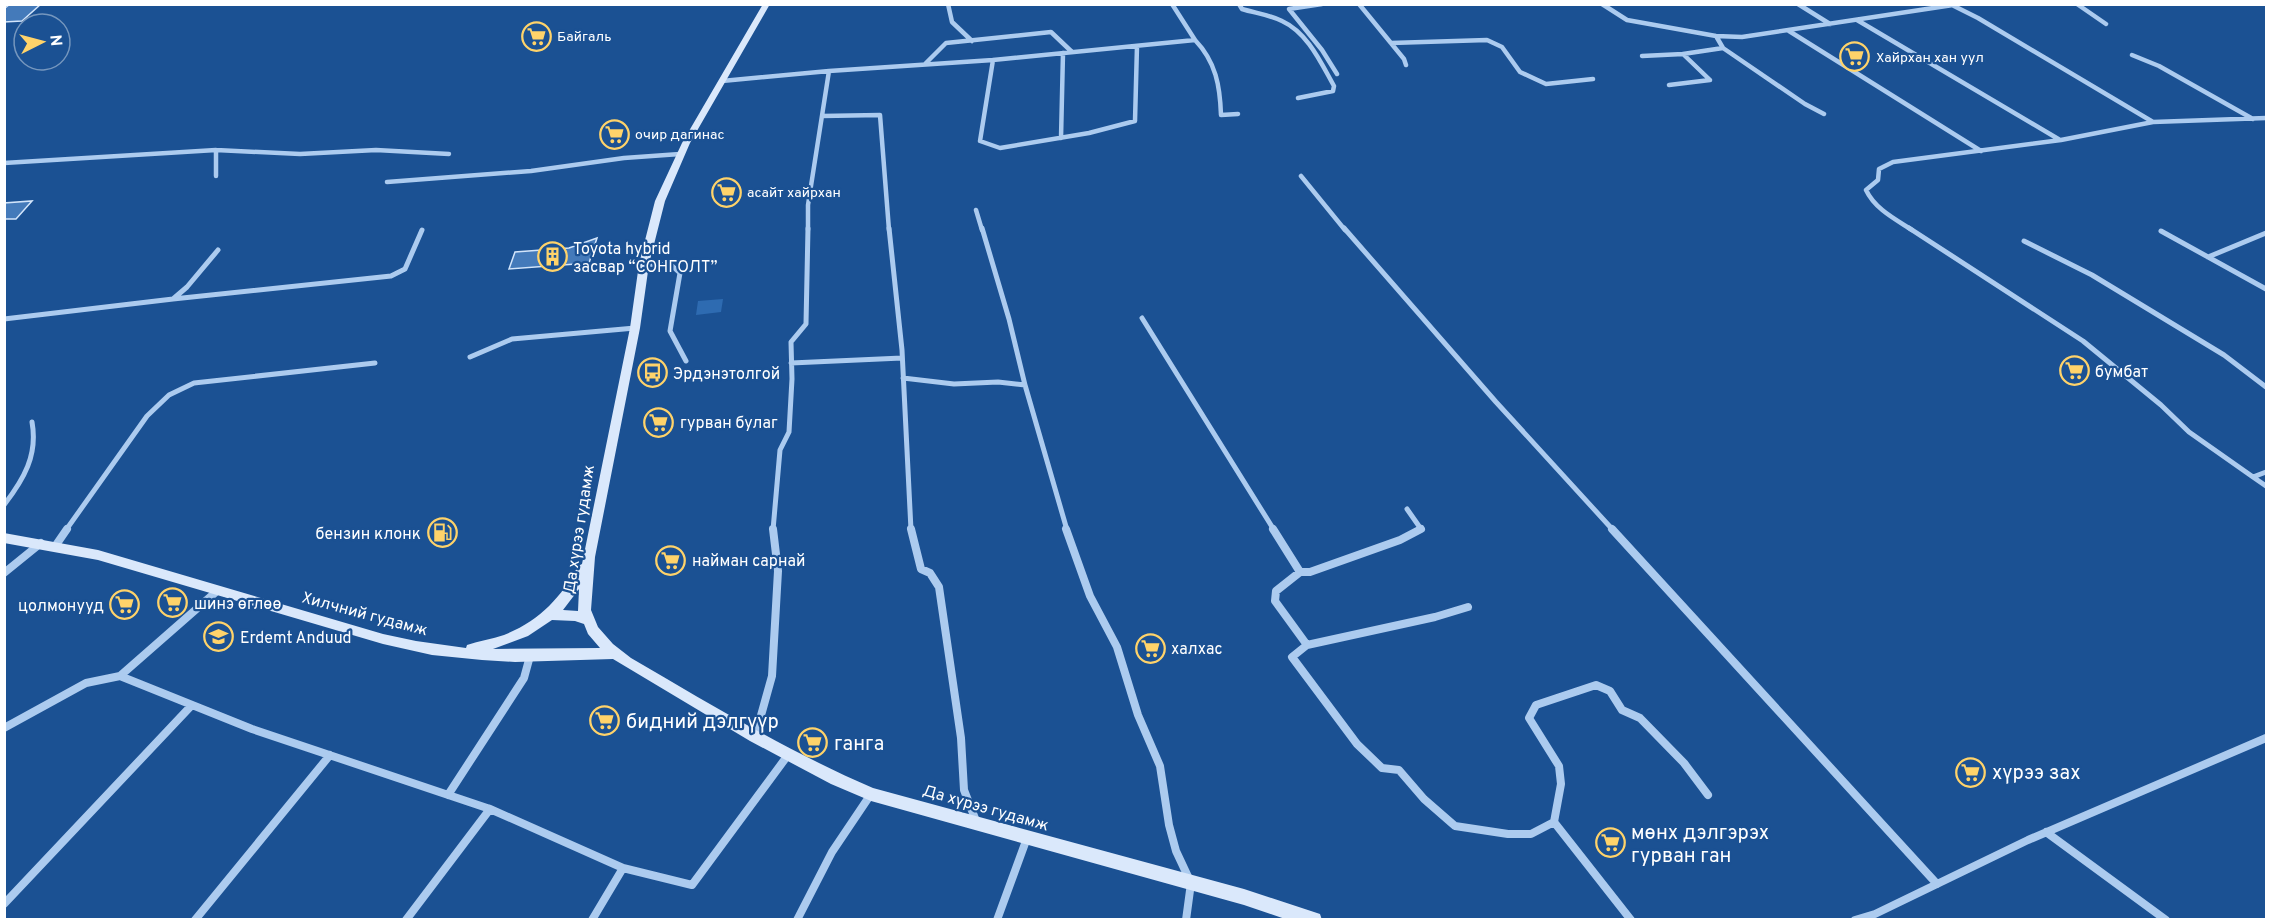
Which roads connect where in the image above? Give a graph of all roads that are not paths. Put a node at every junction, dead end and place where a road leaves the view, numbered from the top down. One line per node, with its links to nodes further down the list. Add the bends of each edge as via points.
1 (766, 4): 33 (main road, Да хүрээ гудамж)
2 (948, 4): 18 (street, via 952,22)
3 (1172, 4): 17 (street)
4 (1239, 4): 35 (street, via 1242,9 1292,26 1334,86 1333,91)
5 (1322, 4): 31 (street, via 1289,9)
6 (1359, 4): 19 (street)
7 (1602, 4): 16 (street, via 1628,20)
8 (1798, 4): 13 (street)
9 (2078, 4): 11 (street)
10 (1952, 5): 12 (street); 41 (street)
11 (2085, 6): 14 (street)
12 (1856, 20): 13 (street); 43 (street)
13 (1830, 24): 15 (street)
14 (2106, 24)
15 (1789, 30): 16 (street, via 1742,37); 45 (street)
16 (1716, 36): 21 (street)
17 (1194, 40): 20 (street); 36 (street, via 1208,52 1219,81 1221,115)
18 (972, 41): 22 (street, via 1051,32); 28 (street, via 946,44)
19 (1391, 43): 29 (street); 32 (street, via 1487,40 1502,47 1520,72 1546,84)
20 (1137, 46): 22 (street); 42 (street, via 1135,121)
21 (1723, 48): 24 (street); 37 (street)
22 (1072, 52): 23 (street)
23 (1063, 53): 27 (street); 42 (street)
24 (1683, 54): 26 (street); 34 (street, via 1710,80)
25 (2132, 55): 40 (street, via 2156,63)
26 (1642, 56)
27 (993, 60): 28 (street); 42 (street, via 980,141 1000,148)
28 (925, 64): 30 (street)
29 (1406, 65)
30 (829, 71): 33 (street); 38 (street)
31 (1337, 74)
32 (1593, 79)
33 (722, 81): 47 (main road, Да хүрээ гудамж)
34 (1669, 85)
35 (1298, 98)
36 (1238, 114)
37 (1824, 114)
38 (822, 116): 66 (street, via 880,115); 69 (street, via 808,205 806,324 791,342)
39 (2266, 118): 40 (street)
40 (2253, 119): 41 (street)
41 (2153, 122): 43 (street)
42 (1061, 138)
43 (2061, 140): 45 (street)
44 (216, 150): 46 (street); 48 (street); 49 (street)
45 (1981, 150): 75 (street, via 1893,162 1879,169 1878,180 1866,190 1893,217 2083,341 2189,432)
46 (449, 154)
47 (680, 154): 51 (street); 59 (main road, Да хүрээ гудамж, via 660,201)
48 (4, 163)
49 (216, 176)
50 (1300, 176): 110 (street, via 1496,402)
51 (387, 182)
52 (976, 210): 71 (street)
53 (422, 230): 61 (street, via 405,269 391,276)
54 (2161, 231): 58 (street)
55 (2266, 232): 58 (street)
56 (2024, 242): 72 (street, via 2092,275 2224,355)
57 (218, 250): 61 (street)
58 (2208, 257): 60 (street)
59 (644, 264): 64 (main road, Да хүрээ гудамж); 67 (street, via 671,265 680,273 670,331)
60 (2266, 288)
61 (173, 299): 63 (street)
62 (1142, 318): 83 (street)
63 (4, 319)
64 (635, 328): 65 (street, via 512,339); 82 (main road, Да хүрээ гудамж)
65 (470, 357)
66 (902, 358): 69 (street); 70 (street)
67 (686, 361)
68 (375, 363): 81 (street, via 194,383 170,395 147,416)
69 (791, 363): 96 (street, via 789,432 780,450 775,494 773,531 778,571 771,676)
70 (903, 378): 71 (street, via 954,384); 105 (street, via 911,534 921,569 930,573 939,587 956,692 964,790)
71 (1025, 385): 109 (street, via 1064,524 1090,596 1117,647 1138,715 1160,766 1169,825)
72 (2266, 387)
73 (33, 422): 77 (street, via 35,451 26,476)
74 (2266, 472): 75 (street)
75 (2253, 477): 76 (street)
76 (2266, 486)
77 (4, 505)
78 (1407, 509): 83 (street, via 1421,529 1310,572)
79 (4, 538): 80 (main road, Хилчний гудамж)
80 (41, 543): 81 (main road, Хилчний гудамж); 84 (street)
81 (56, 545): 85 (main road, Хилчний гудамж)
82 (589, 557): 87 (main road, via 570,592); 88 (main road, Да хүрээ гудамж, via 584,598)
83 (1300, 572): 89 (street, via 1276,591 1275,601)
84 (4, 573)
85 (217, 591): 90 (main road, Хилчний гудамж, via 383,639); 93 (street)
86 (1468, 607): 89 (street)
87 (551, 615): 88 (main road); 90 (main road, via 511,639)
88 (588, 620): 91 (main road, Да хүрээ гудамж, via 601,640)
89 (1307, 645): 104 (street, via 1292,657 1357,744 1382,768 1399,770 1455,826 1531,834)
90 (454, 652): 92 (main road, Хилчний гудамж)
91 (617, 654): 92 (main road, Хилчний гудамж); 96 (main road, Да хүрээ гудамж)
92 (531, 655): 101 (street, via 524,678)
93 (120, 676): 94 (street); 95 (street, via 86,683)
94 (191, 706): 98 (street); 111 (street)
95 (4, 729)
96 (755, 737): 99 (main road, Да хүрээ гудамж)
97 (2266, 738): 106 (street)
98 (330, 755): 101 (street); 113 (street)
99 (788, 755): 100 (main road, Да хүрээ гудамж); 108 (street, via 692,885)
100 (872, 794): 105 (main road, Да хүрээ гудамж); 116 (street, via 832,852)
101 (448, 795): 103 (street)
102 (1708, 795): 104 (street, via 1684,763 1640,718 1622,710 1610,691 1596,685 1536,705 1529,718 1559,766 1561,784)
103 (490, 809): 108 (street); 114 (street)
104 (1554, 822): 120 (street)
105 (977, 824): 107 (main road, Да хүрээ гудамж)
106 (2046, 832): 110 (street); 122 (street)
107 (1027, 838): 109 (main road, Да хүрээ гудамж); 117 (street)
108 (623, 868): 115 (street)
109 (1191, 883): 118 (street); 119 (main road, Да хүрээ гудамж)
110 (1937, 884): 112 (street)
111 (4, 904)
112 (1878, 917): 121 (street)
113 (195, 920)
114 (406, 920)
115 (592, 920)
116 (797, 920)
117 (997, 920)
118 (1186, 920)
119 (1314, 920)
120 (1631, 920)
121 (1855, 920)
122 (2166, 920)

